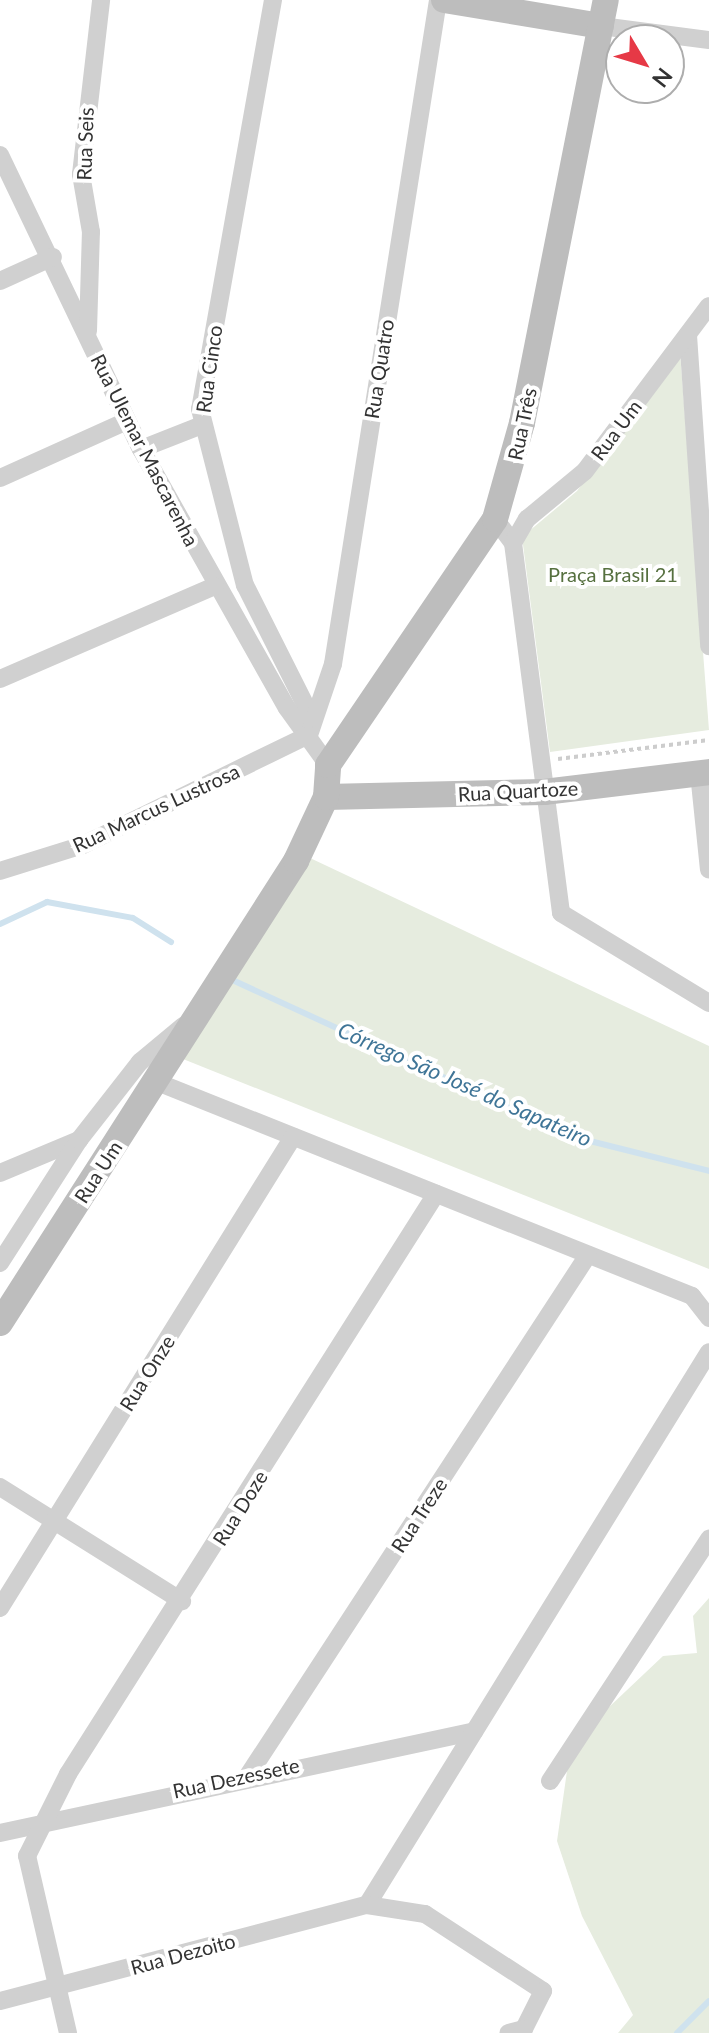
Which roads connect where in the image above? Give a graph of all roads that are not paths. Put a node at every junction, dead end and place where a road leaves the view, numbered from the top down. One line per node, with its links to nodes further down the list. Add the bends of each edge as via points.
1 (101, 0): 13 (street, Rua Seis, via 81,174 91,232)
2 (273, 0): 15 (street, Rua Cinco)
3 (438, 0): 23 (street, Rua Quatro, via 333,664)
4 (444, 0): 6 (street)
5 (606, 0): 6 (street, Rua Três)
6 (601, 26): 7 (street); 18 (street, Rua Três, via 516,454)
7 (709, 40)
8 (0, 155): 9 (street, Rua Ulemar Mascarenha)
9 (53, 257): 10 (street); 13 (street, Rua Ulemar Mascarenha)
10 (0, 281)
11 (709, 306): 12 (street, Rua Um)
12 (688, 335): 19 (street, Rua Um, via 585,471 527,519); 21 (street)
13 (88, 336): 14 (street, Rua Ulemar Mascarenha)
14 (127, 421): 16 (street, Rua Ulemar Mascarenha); 17 (street)
15 (202, 425): 16 (street); 23 (street, Rua Cinco, via 245,585)
16 (141, 449): 20 (street, Rua Ulemar Mascarenha)
17 (0, 478)
18 (495, 519): 19 (street); 24 (street, Rua Três)
19 (513, 543): 26 (street)
20 (215, 586): 22 (street); 23 (street, Rua Ulemar Mascarenha)
21 (709, 646)
22 (0, 679)
23 (311, 728): 24 (street); 29 (street, Rua Marcus Lustrosa, via 83,845)
24 (328, 765): 27 (street, Rua Um)
25 (704, 772): 26 (street, Rua Quartoze); 28 (street)
26 (544, 792): 27 (street, Rua Quartoze); 30 (street, via 561,913)
27 (326, 797): 31 (street, Rua Um, via 296,861)
28 (709, 869)
29 (0, 871)
30 (709, 1003)
31 (192, 1018): 32 (street, Rua Um); 34 (street, Rua Um, via 140,1062)
32 (157, 1082): 33 (street); 40 (street, Rua Um)
33 (293, 1137): 36 (street); 43 (street, Rua Onze)
34 (79, 1140): 35 (street); 38 (street, Rua Um)
35 (0, 1173)
36 (436, 1194): 37 (street); 45 (street, Rua Doze)
37 (588, 1255): 39 (street); 48 (street, Rua Treze)
38 (0, 1263)
39 (705, 1307)
40 (0, 1323)
41 (709, 1352): 47 (street)
42 (0, 1487): 43 (street)
43 (55, 1522): 45 (street); 46 (street, Rua Onze)
44 (709, 1539): 49 (street)
45 (182, 1601): 50 (street, Rua Doze)
46 (0, 1608)
47 (474, 1731): 48 (street, Rua Dezessete); 52 (street)
48 (249, 1774): 50 (street, Rua Dezessete)
49 (550, 1781)
50 (43, 1820): 51 (street, Rua Dezessete); 53 (street, Rua Doze, via 27,1856)
51 (0, 1833)
52 (367, 1905): 53 (street, Rua Dezoito); 56 (street, via 425,1914 543,1991 531,2021)
53 (55, 1987): 54 (street, Rua Dezoito); 55 (street, Rua Doze)
54 (0, 2001)
55 (68, 2033)
56 (508, 2033)

